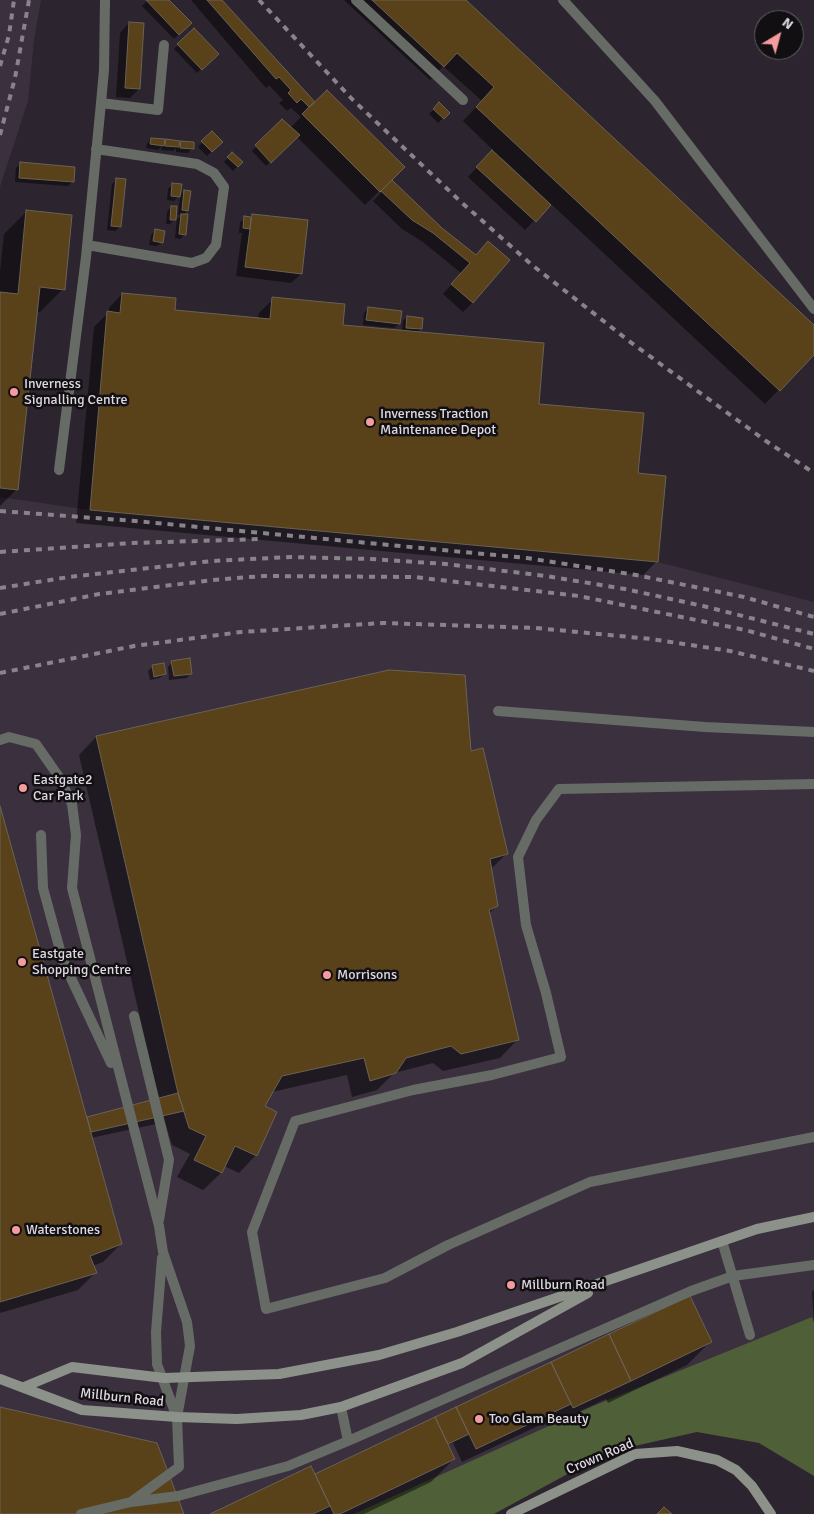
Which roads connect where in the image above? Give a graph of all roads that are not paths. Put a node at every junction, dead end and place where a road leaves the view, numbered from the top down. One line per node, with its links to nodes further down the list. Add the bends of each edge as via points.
1 (105, 0): 6 (lane)
2 (356, 0): 5 (lane)
3 (563, 0): 9 (lane, via 655,101)
4 (164, 44): 6 (lane, via 158,110)
5 (463, 100)
6 (101, 103): 7 (lane)
7 (96, 149): 8 (lane); 8 (lane, via 197,164 214,173 224,187 216,245 206,258 192,263)
8 (87, 245): 10 (lane)
9 (814, 309)
10 (59, 470)
11 (498, 710): 12 (lane, via 705,727)
12 (814, 732)
13 (0, 740): 17 (lane, via 9,737 36,744 59,777 72,804 76,835 72,888)
14 (814, 784): 18 (lane, via 559,789 536,820 518,856 526,926 561,1057 492,1075 413,1090 295,1121 252,1232 266,1309 385,1278 448,1245 590,1182)
15 (41, 835): 17 (lane, via 43,888 63,961)
16 (134, 1016): 20 (lane, via 169,1160)
17 (122, 1084): 20 (lane)
18 (814, 1137)
19 (814, 1217): 21 (main road, Millburn Road, via 757,1229)
20 (158, 1226): 22 (lane)
21 (722, 1241): 24 (lane); 25 (main road, Millburn Road)
22 (163, 1252): 27 (lane, via 156,1332 157,1364); 28 (lane, via 187,1322 190,1346)
23 (814, 1265): 24 (lane)
24 (733, 1276): 26 (lane); 33 (lane, via 691,1291)
25 (611, 1280): 28 (main road, Millburn Road, via 379,1355 279,1374); 31 (main road, Millburn Road, via 462,1363)
26 (750, 1335)
27 (164, 1378): 28 (main road, Millburn Road); 30 (main road, Millburn Road, via 72,1367); 32 (lane)
28 (184, 1378): 32 (lane)
29 (0, 1379): 30 (main road, Millburn Road)
30 (24, 1387): 32 (main road, Millburn Road, via 82,1410)
31 (341, 1407): 32 (main road, Millburn Road, via 301,1416); 33 (lane)
32 (177, 1417): 34 (lane, via 179,1467)
33 (348, 1441): 34 (lane, via 274,1472 178,1496)
34 (130, 1502): 35 (lane)
35 (81, 1514)
36 (511, 1514): 37 (main road, Crown Road, via 635,1454 677,1451 717,1460 736,1470 752,1486)
37 (771, 1514)

